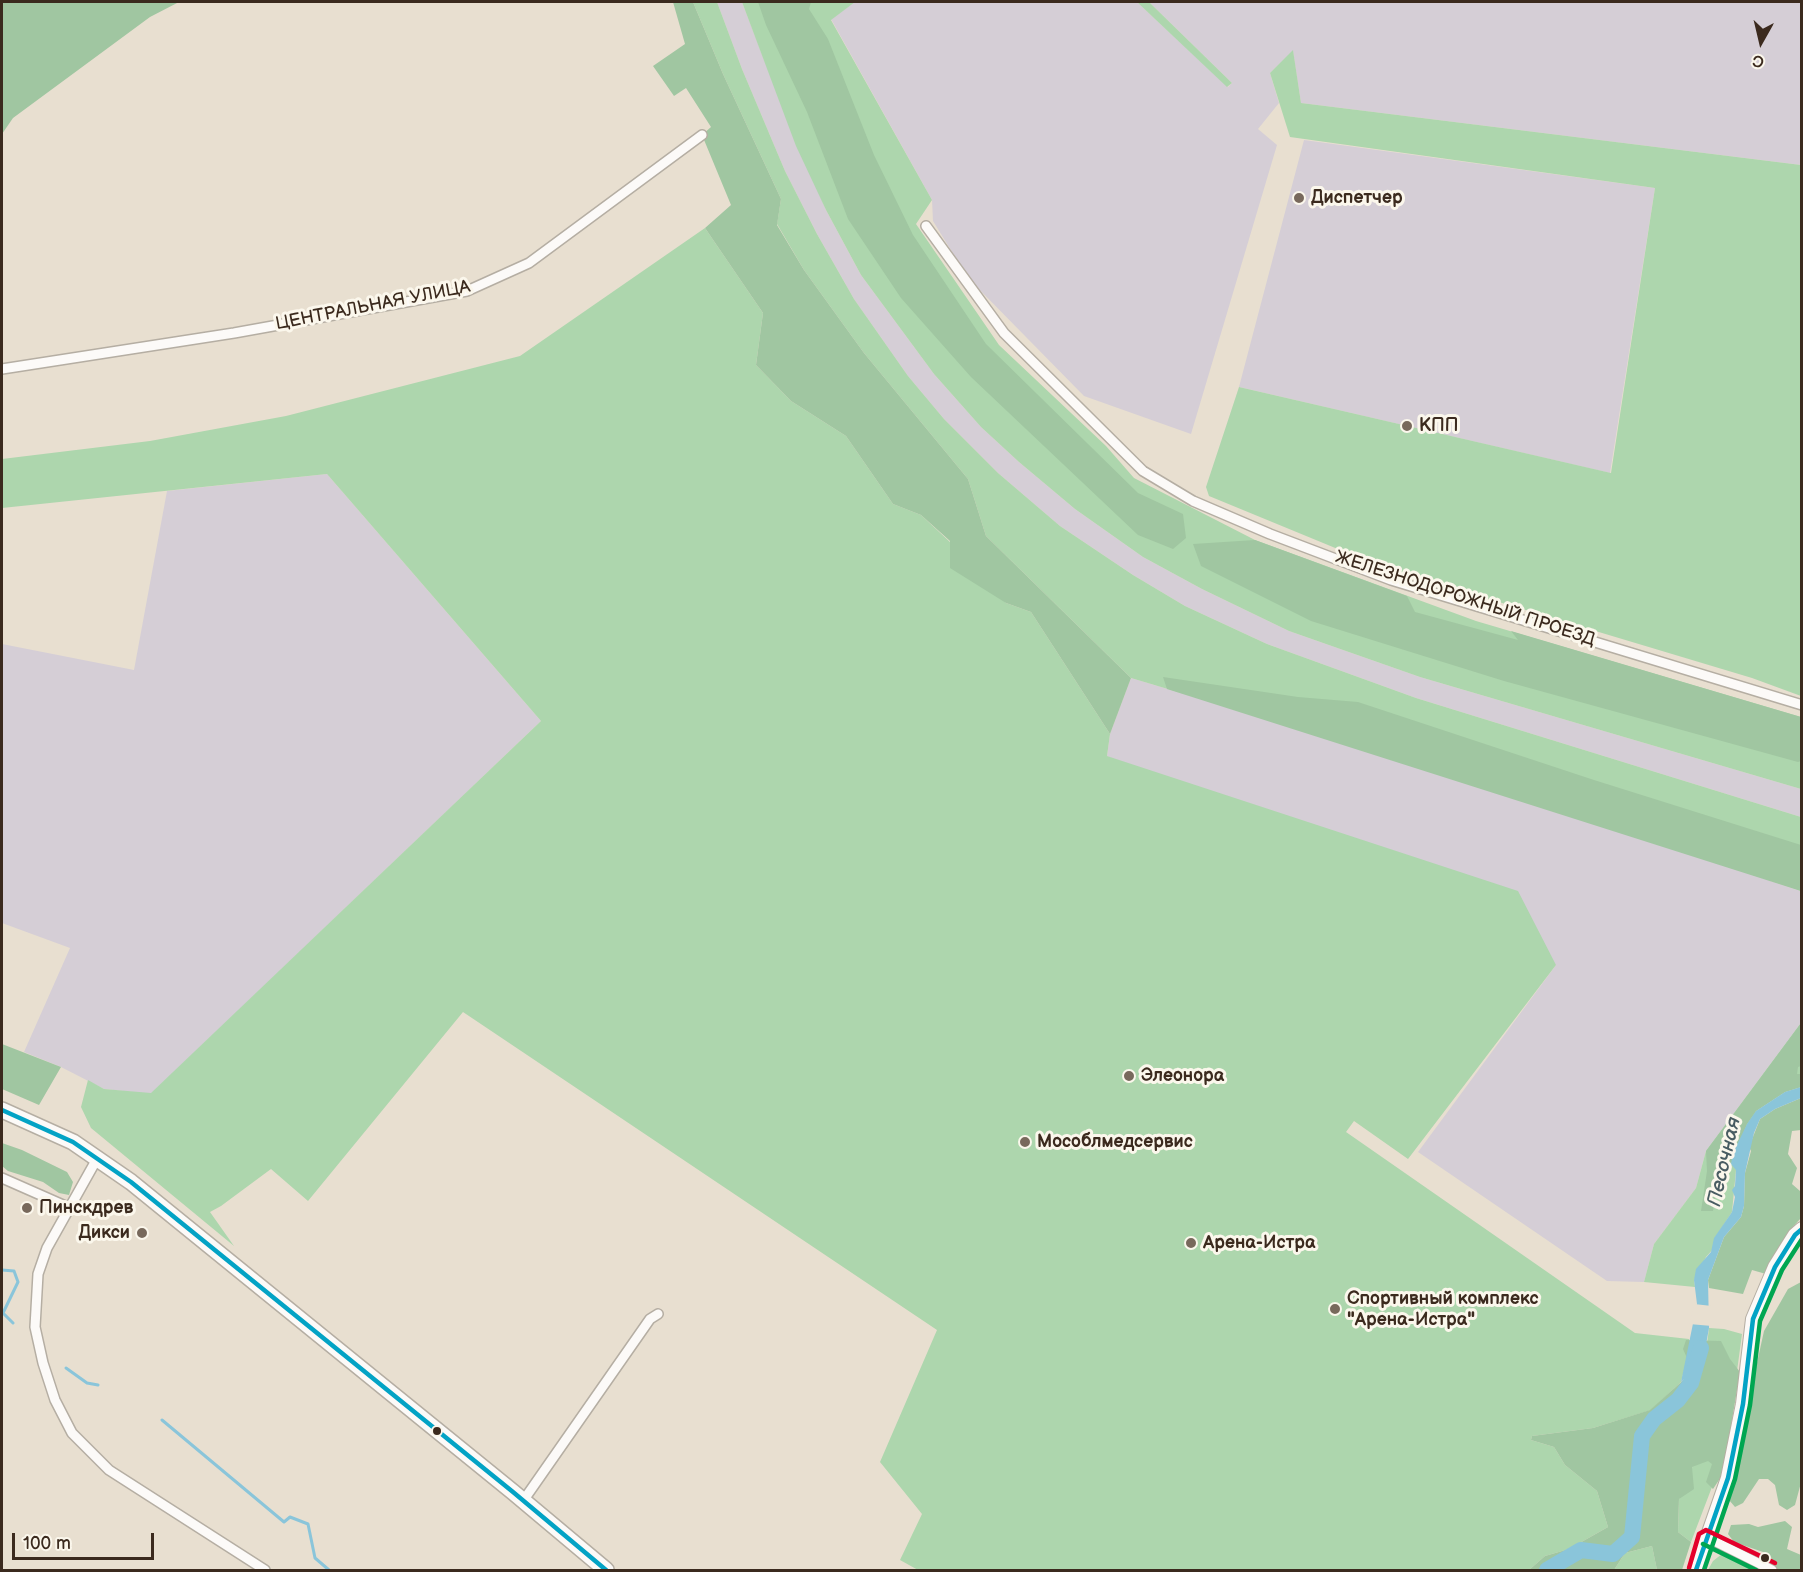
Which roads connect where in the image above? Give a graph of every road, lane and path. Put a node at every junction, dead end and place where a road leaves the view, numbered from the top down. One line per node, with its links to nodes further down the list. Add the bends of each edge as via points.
1 (702, 135): 3 (street, ЦЕНТРАЛЬНАЯ УЛИЦА, via 529,263 467,291)
2 (926, 226): 4 (street, ЖЕЛЕЗНОДОРОЖНЫЙ ПРОЕЗД, via 1004,333 1143,471 1193,501 1391,580)
3 (2, 369)
4 (1802, 705)
5 (2, 1110): 6 (main road)
6 (98, 1157): 8 (street); 11 (main road)
7 (2, 1178): 8 (street)
8 (70, 1208): 13 (street, via 47,1248 38,1274 35,1327 55,1400 72,1433 109,1470)
9 (1802, 1228): 12 (street, via 1775,1267 1753,1319 1743,1404 1728,1478)
10 (658, 1314): 11 (street, via 650,1319)
11 (523, 1501): 14 (main road)
12 (1707, 1537): 15 (street); 16 (street)
13 (265, 1570)
14 (606, 1570)
15 (1696, 1570)
16 (1772, 1570)

